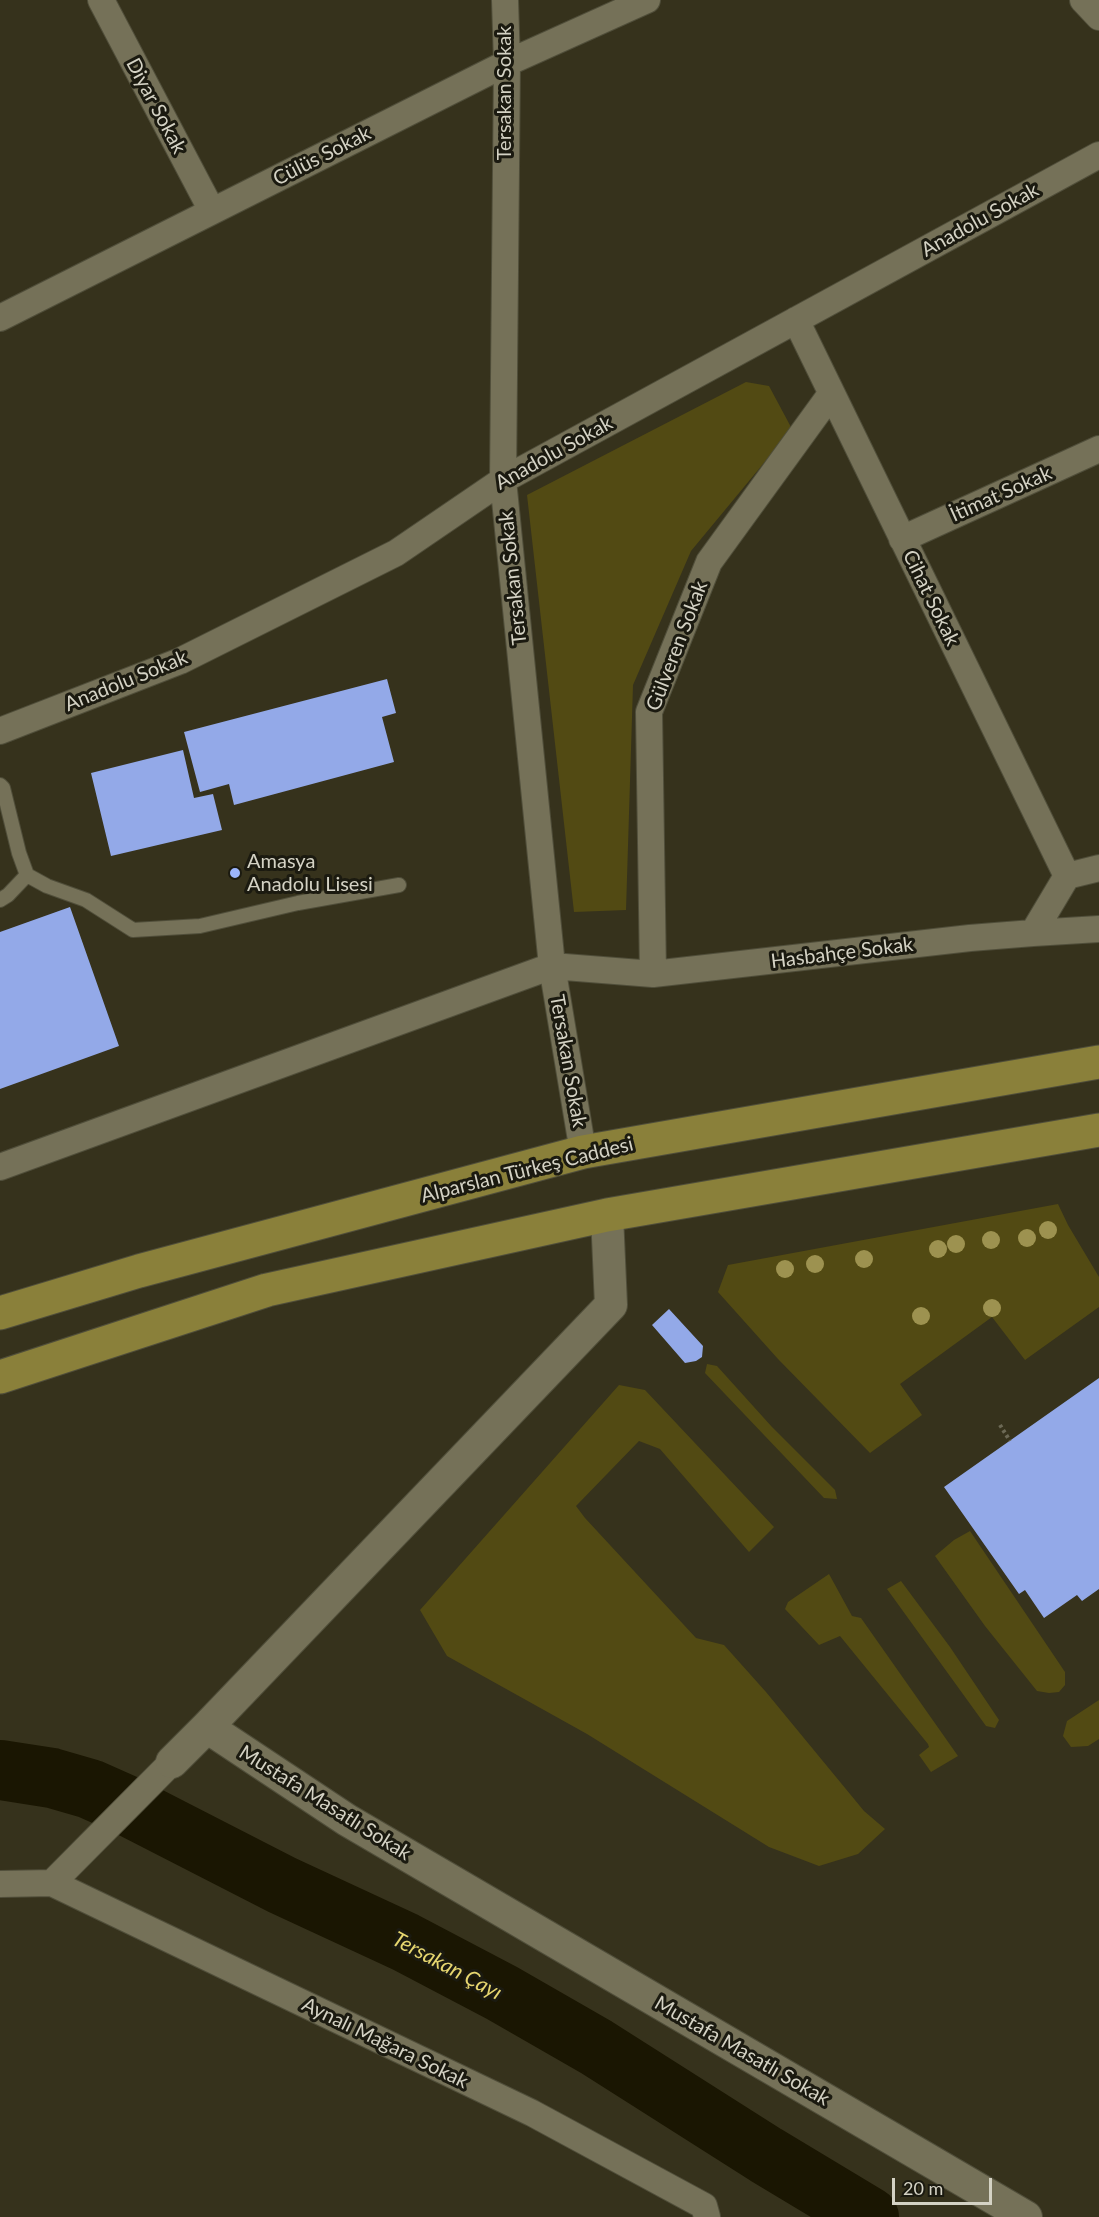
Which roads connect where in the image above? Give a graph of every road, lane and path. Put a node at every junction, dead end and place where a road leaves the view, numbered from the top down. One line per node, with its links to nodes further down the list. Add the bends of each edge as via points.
1 (101, 0): 8 (street, Diyar Sokak)
2 (505, 0): 6 (street, Tersakan Sokak)
3 (647, 0): 6 (street, Cülüs Sokak)
4 (1083, 0): 5 (street)
5 (1099, 17)
6 (507, 63): 8 (street, Cülüs Sokak); 13 (street, Tersakan Sokak)
7 (1099, 155): 10 (street, Anadolu Sokak)
8 (212, 211): 9 (street, Cülüs Sokak)
9 (0, 318)
10 (796, 320): 11 (street, Cihat Sokak); 13 (street, Anadolu Sokak)
11 (831, 394): 14 (street, Cihat Sokak); 25 (street, Gülveren Sokak, via 709,562 649,712)
12 (1099, 449): 14 (street, İtimat Sokak)
13 (503, 480): 15 (street, Anadolu Sokak, via 396,553 180,661); 24 (street, Tersakan Sokak)
14 (902, 539): 19 (street, Cihat Sokak)
15 (0, 731)
16 (0, 785): 18 (lane)
17 (1099, 868): 19 (street)
18 (27, 875): 20 (lane, via 86,900 133,930 200,926); 21 (lane)
19 (1066, 876): 23 (street)
20 (399, 885)
21 (0, 900)
22 (1099, 929): 23 (street, Hasbahçe Sokak)
23 (1033, 933): 25 (street, Hasbahçe Sokak)
24 (552, 966): 25 (street, Hasbahçe Sokak); 28 (street, Tersakan Sokak); 29 (street)
25 (653, 974)
26 (1099, 1062): 28 (highway, Alparslan Türkeş Caddesi)
27 (1099, 1130): 30 (highway)
28 (583, 1152): 31 (highway, Alparslan Türkeş Caddesi, via 140,1271)
29 (0, 1167)
30 (607, 1215): 32 (highway, via 267,1290); 35 (street, via 611,1305)
31 (0, 1313)
32 (0, 1377)
33 (1000, 1425): 34 (path)
34 (1010, 1441)
35 (207, 1727): 36 (street); 40 (street, Mustafa Masatlı Sokak, via 347,1820)
36 (172, 1762): 37 (street)
37 (52, 1883): 38 (street); 39 (street, Aynalı Mağara Sokak, via 532,2114 704,2206)
38 (0, 1884)
39 (707, 2217)
40 (1026, 2217)

